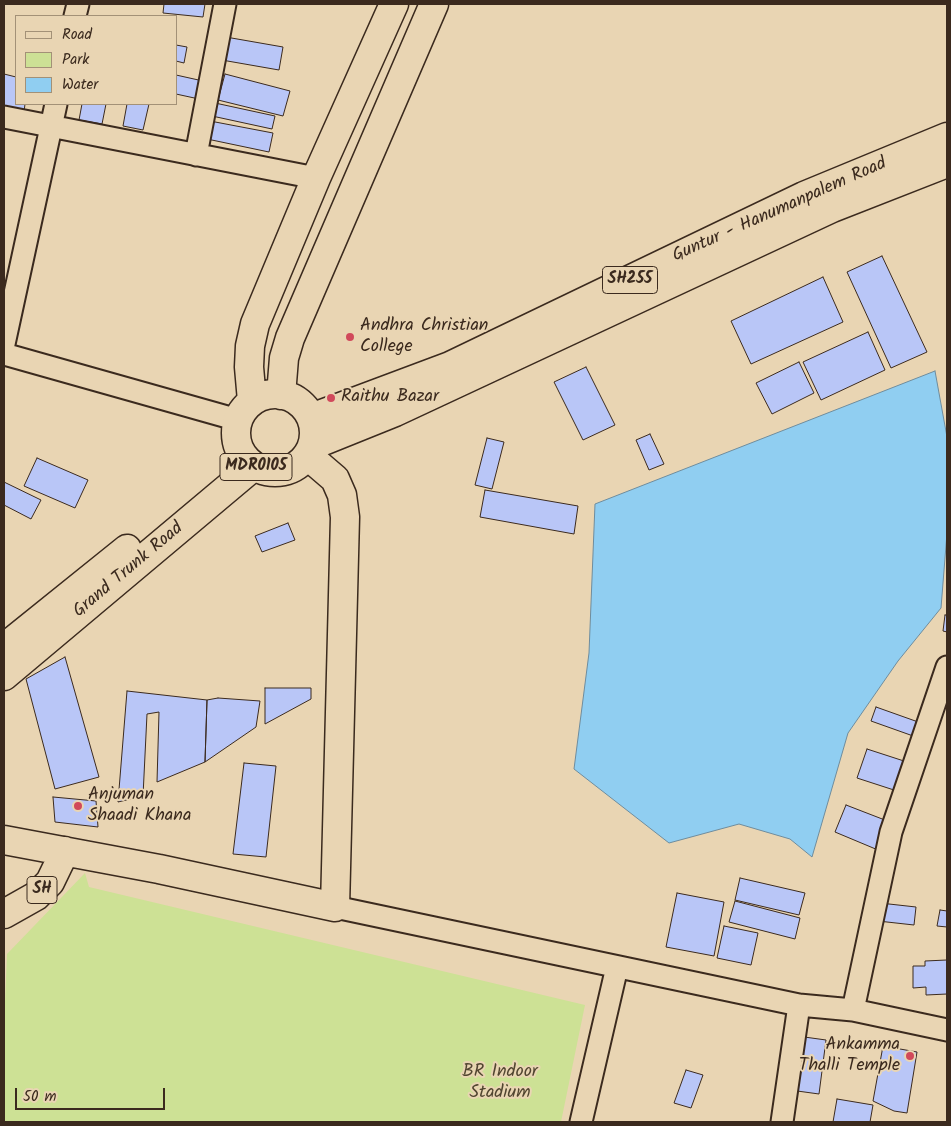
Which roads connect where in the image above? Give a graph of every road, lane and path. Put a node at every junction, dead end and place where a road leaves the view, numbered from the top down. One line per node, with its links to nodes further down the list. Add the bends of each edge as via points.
1 (225, 4): 8 (street)
2 (394, 4): 10 (main road, MDR0105)
3 (434, 4): 13 (main road, via 290,338 284,358)
4 (56, 105): 6 (street)
5 (4, 117): 6 (street)
6 (51, 126): 8 (street); 11 (street)
7 (947, 137): 15 (main road, Guntur - Hanumanpalem Road / SH255, via 804,196 450,366)
8 (196, 155): 10 (street)
9 (947, 163): 16 (main road, Guntur - Hanumanpalem Road / SH255, via 832,208)
10 (316, 178): 14 (main road, MDR0105, via 255,324)
11 (4, 344)
12 (4, 354): 14 (street)
13 (281, 395): 14 (main road, via 260,397); 15 (main road, via 294,399)
14 (245, 410): 17 (main road, MDR0105, via 236,432 237,444)
15 (311, 418): 16 (main road, MDR0105, via 314,431)
16 (310, 450): 17 (main road, MDR0105, via 298,464 287,470 262,470); 23 (main road, via 334,479 342,495 345,517)
17 (248, 461): 18 (main road, Grand Trunk Road / MDR0105); 20 (main road, Grand Trunk Road / MDR0105)
18 (9, 637)
19 (947, 667): 27 (street, via 892,832)
20 (4, 676)
21 (4, 840): 22 (main road)
22 (65, 851): 23 (main road); 24 (main road, SH, via 46,887 29,901)
23 (335, 907): 25 (street)
24 (4, 914)
25 (617, 967): 26 (street); 29 (street)
26 (799, 1005): 27 (street); 30 (street)
27 (853, 1010): 28 (street)
28 (947, 1030)
29 (581, 1122)
30 (782, 1122)

